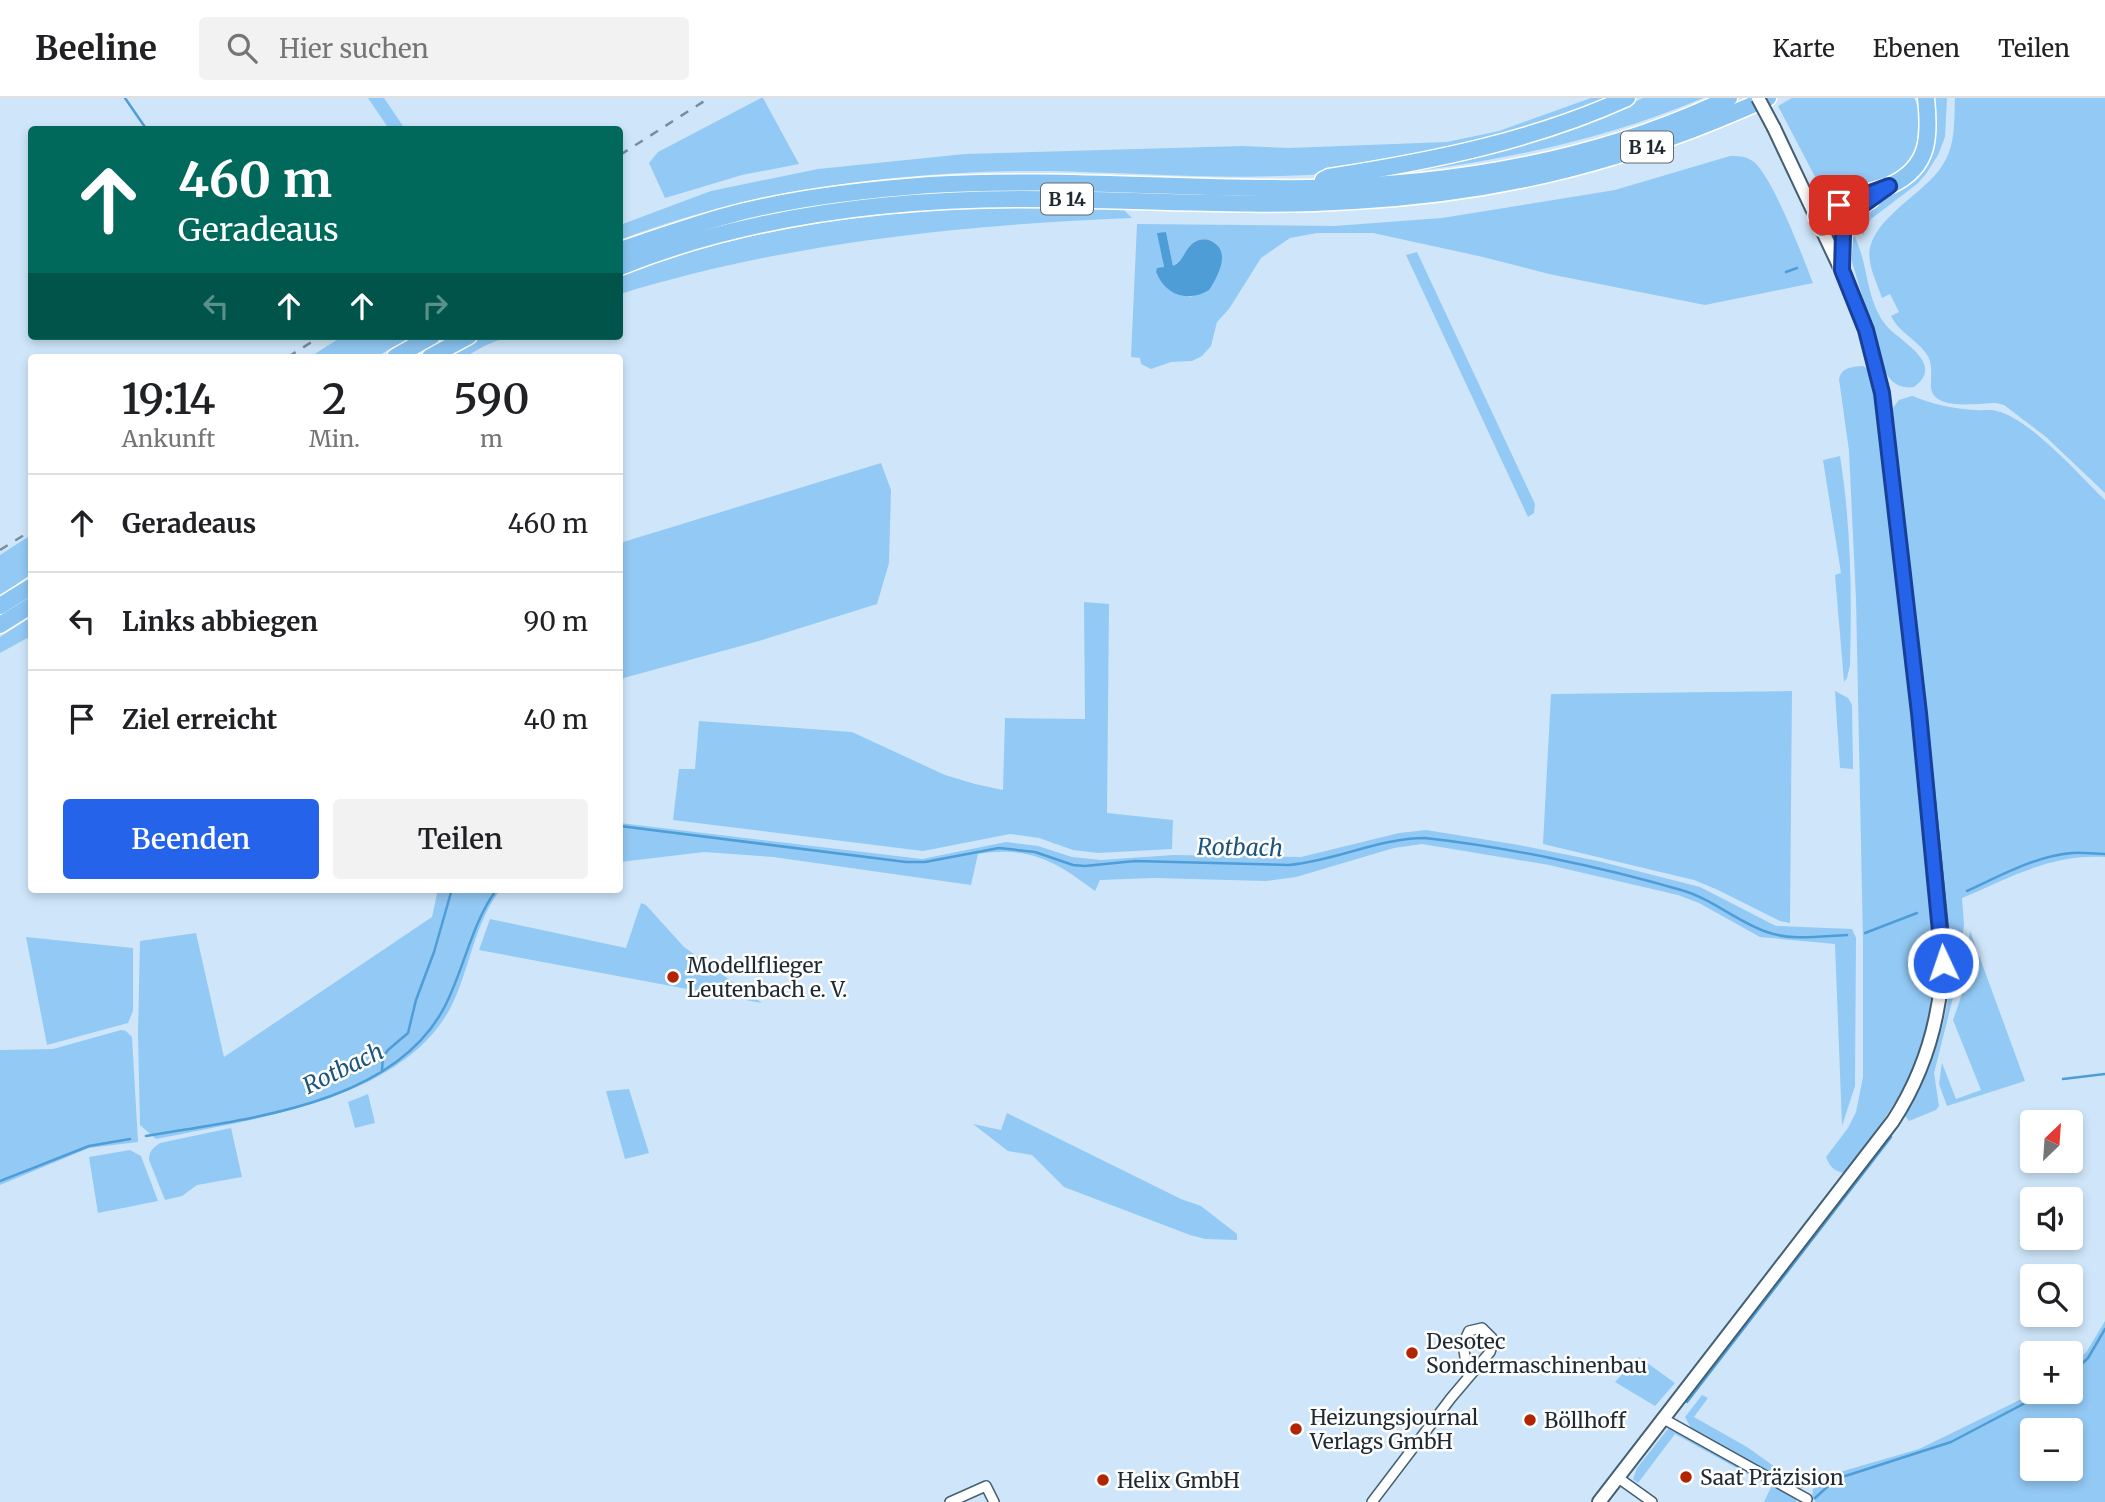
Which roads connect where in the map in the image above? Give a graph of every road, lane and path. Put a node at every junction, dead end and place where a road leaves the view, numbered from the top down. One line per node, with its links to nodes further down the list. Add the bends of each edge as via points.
1 (1627, 98): 9 (highway, via 1562,126 1509,142 1329,177)
2 (1729, 98): 9 (highway, B 14, via 1618,140 1522,165 1420,181)
3 (1758, 98): 11 (main road, bridge)
4 (1768, 98): 13 (highway, B 14, via 1639,150 1545,176 1452,193 1307,203 1022,199 894,204 740,230)
5 (1918, 98): 7 (highway)
6 (1926, 98): 7 (highway)
7 (1927, 116): 8 (highway, via 1926,146 1916,167)
8 (1889, 186): 10 (highway); 11 (highway)
9 (1309, 188): 12 (highway, B 14, via 1030,183 906,187 765,207)
10 (1854, 211): 11 (highway); 14 (highway, via 1843,234)
11 (1819, 222): 14 (main road)
12 (623, 249)
13 (623, 267)
14 (1842, 270): 24 (main road, via 1866,330 1882,393 1943,946 1938,1013 1930,1046 1906,1101)
15 (425, 340): 17 (highway)
16 (462, 340): 18 (highway)
17 (400, 354)
18 (436, 354)
19 (28, 588): 20 (highway)
20 (0, 606)
21 (28, 608): 22 (highway)
22 (0, 625)
23 (1468, 1377): 23 (street, via 1492,1348 1490,1333 1482,1328 1473,1329 1464,1339); 30 (street)
24 (1662, 1418): 25 (main road); 27 (street)
25 (1617, 1477): 26 (street); 31 (main road)
26 (1638, 1492): 32 (street); 33 (street)
27 (1807, 1499)
28 (950, 1502): 29 (street, via 986,1486)
29 (994, 1502)
30 (1372, 1502)
31 (1599, 1502)
32 (1630, 1502)
33 (1652, 1502)

